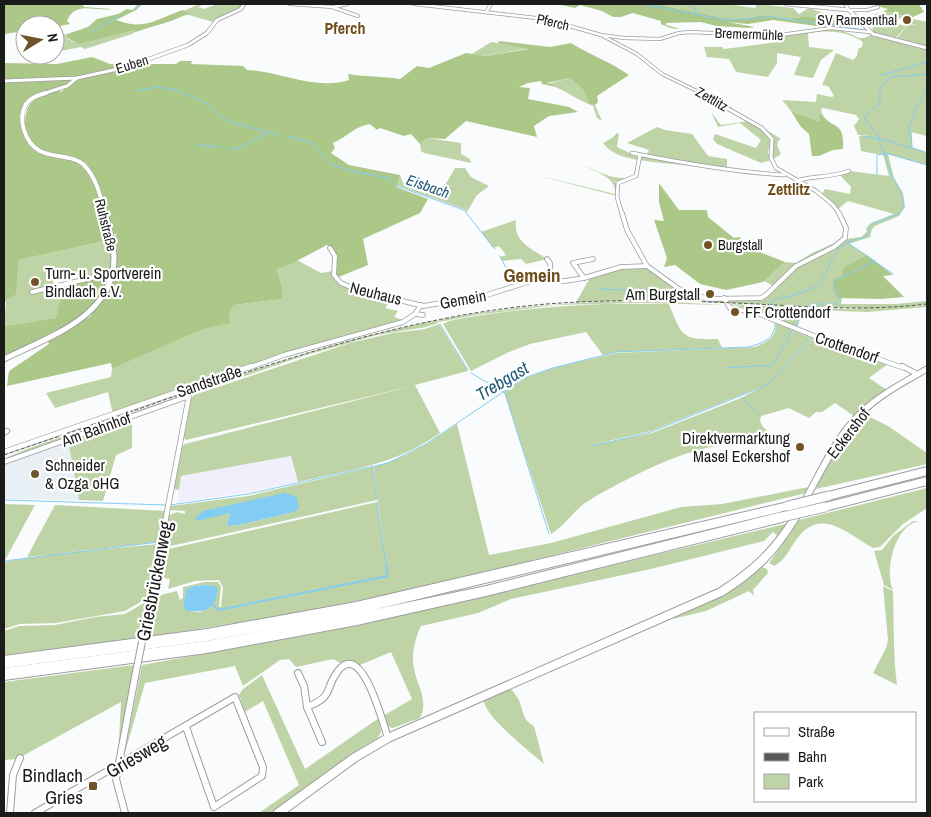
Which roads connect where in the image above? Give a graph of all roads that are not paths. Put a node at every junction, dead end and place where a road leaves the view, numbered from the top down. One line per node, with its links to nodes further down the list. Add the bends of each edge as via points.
1 (244, 4): 17 (street, Euben, via 241,9 217,20 202,37 183,48 126,67)
2 (289, 4): 9 (street)
3 (339, 4): 9 (street)
4 (348, 4): 9 (street)
5 (414, 4): 12 (street, Pferch)
6 (491, 4): 12 (street)
7 (786, 4): 11 (street)
8 (845, 4): 11 (street)
9 (330, 7): 13 (street)
10 (878, 7): 11 (street)
11 (849, 10): 14 (street)
12 (486, 12): 15 (street, Pferch, via 551,20)
13 (358, 16)
14 (869, 32): 15 (street, Bremermühle, via 831,28 773,36 690,32 653,39); 16 (street, Bremermühle)
15 (601, 35): 22 (street, Zettlitz, via 637,54 662,74 721,103 762,128 772,139 769,152 772,161)
16 (927, 48)
17 (77, 78): 18 (street, Euben); 28 (street, Ruhstraße, via 26,105 25,137 30,144 48,154 73,158 84,166 104,206 114,258)
18 (4, 81)
19 (632, 153): 20 (street)
20 (642, 156): 22 (street); 27 (street, via 637,175 618,183 617,197 627,230)
21 (849, 171): 23 (street, via 831,177 812,177)
22 (785, 175): 23 (street)
23 (804, 182): 32 (street, Crottendorf, via 830,202 845,224 845,238 797,266 764,297)
24 (330, 248): 33 (street, Neuhaus, via 335,258 334,275 341,283 372,295)
25 (547, 259): 30 (street)
26 (593, 259): 29 (street, via 573,264)
27 (647, 266): 29 (street, Gemein, via 621,267); 32 (street, Crottendorf, via 682,291 704,298)
28 (112, 273): 31 (street); 36 (street, Ruhstraße, via 103,298 90,311)
29 (584, 278): 30 (street, Gemein)
30 (551, 280): 33 (street, Gemein, via 530,281 484,296)
31 (32, 292)
32 (724, 298): 38 (street, Crottendorf, via 730,308 750,311)
33 (421, 305): 34 (street, Gemein)
34 (415, 314): 35 (street, Gemein); 40 (street, Sandstraße, via 403,322 284,355)
35 (423, 315)
36 (4, 359)
37 (927, 368): 38 (main road, Eckershof)
38 (917, 374): 49 (main road, Eckershof, via 856,417 788,531 772,553 746,576 721,592)
39 (188, 396): 41 (street, Am Bahnhof); 52 (street, Griesbrückenweg, bridge)
40 (4, 452)
41 (4, 462)
42 (927, 471): 44 (highway, bridge, via 356,608 207,635)
43 (927, 481): 46 (highway, bridge, via 486,591 357,619 207,647)
44 (4, 662)
45 (298, 673): 47 (street)
46 (4, 674)
47 (307, 707): 49 (street, via 325,700 343,665 356,665 367,678); 50 (street)
48 (186, 726): 48 (street, Griesweg, via 212,806 217,807 262,776 264,771 235,697); 52 (street, Griesweg)
49 (388, 738): 56 (main road, Eckershof, via 354,758)
50 (322, 742)
51 (20, 758): 53 (street, via 13,775)
52 (119, 766): 54 (street, Griesweg); 55 (street, Griesbrückenweg, via 116,779)
53 (10, 813)
54 (35, 813)
55 (125, 813)
56 (278, 813)

